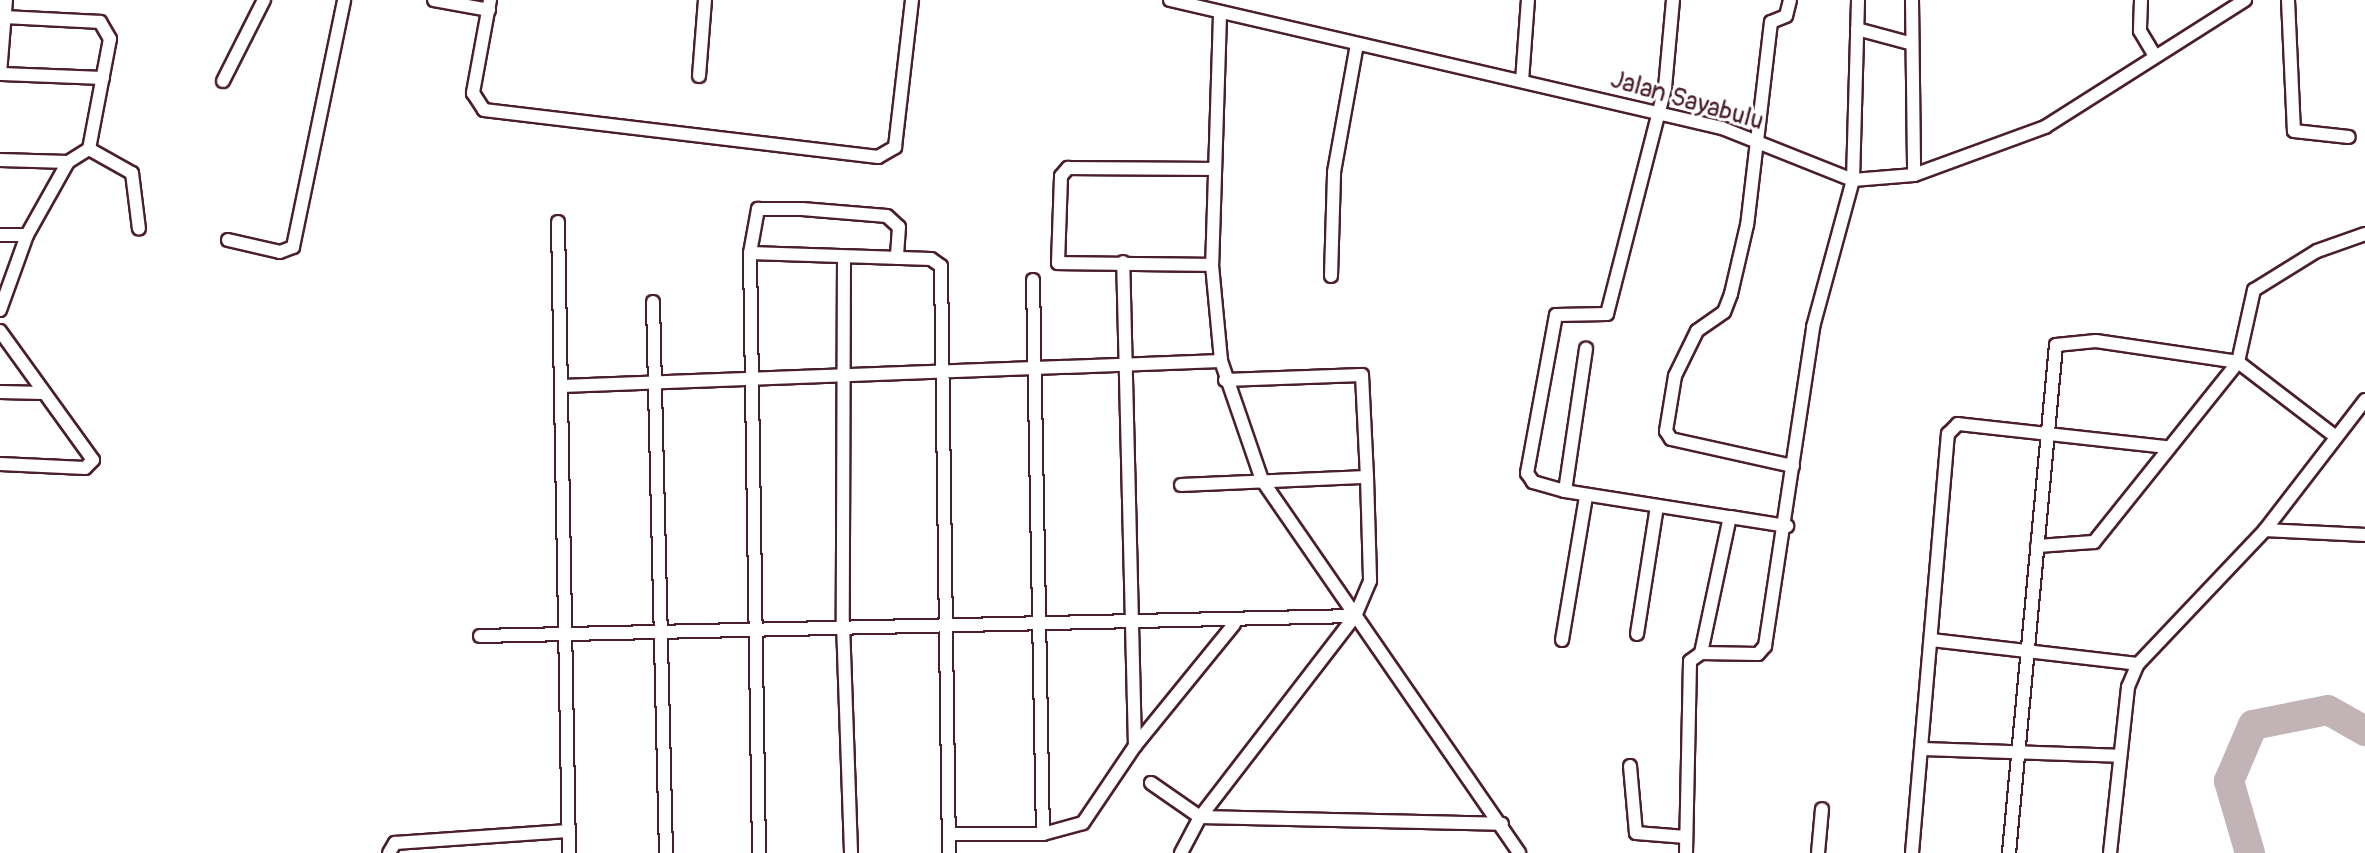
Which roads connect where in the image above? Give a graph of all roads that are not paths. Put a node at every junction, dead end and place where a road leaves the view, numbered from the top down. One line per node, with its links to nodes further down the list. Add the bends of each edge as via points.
1 (6, 0): 19 (street)
2 (264, 0): 27 (street)
3 (344, 0): 43 (street, via 293,247 280,252)
4 (434, 0): 17 (street)
5 (705, 0): 25 (street)
6 (912, 0): 17 (street, via 895,147 878,157 484,110 473,93)
7 (1170, 0): 16 (street, Jalan Sayabulu)
8 (1528, 0): 28 (street)
9 (1673, 0): 29 (street)
10 (1790, 0): 31 (street, via 1786,16 1771,22)
11 (1858, 0): 20 (street)
12 (1912, 0): 21 (street)
13 (2141, 0): 23 (street, via 2140,31)
14 (2245, 0): 23 (street, Jalan Sayabulu)
15 (2288, 0): 30 (street, via 2294,131)
16 (1195, 3): 18 (street, Jalan Sayabulu)
17 (489, 5)
18 (1220, 15): 22 (street, Jalan Sayabulu); 35 (street)
19 (5, 17): 24 (street); 26 (street, via 100,22 110,39)
20 (1857, 29): 21 (street); 37 (street)
21 (1909, 43): 36 (street)
22 (1357, 44): 28 (street, Jalan Sayabulu); 49 (street, via 1334,172)
23 (2153, 53): 36 (street, Jalan Sayabulu, via 2045,127)
24 (1, 74): 26 (street)
25 (699, 76)
26 (103, 78): 32 (street)
27 (223, 81)
28 (1522, 81): 29 (street, Jalan Sayabulu)
29 (1658, 113): 31 (street, Jalan Sayabulu); 76 (street, via 1607,314 1554,319 1527,473 1533,482)
30 (2349, 137)
31 (1756, 141): 37 (street, Jalan Sayabulu); 72 (street, via 1747,225 1727,307 1697,331 1675,376 1666,431 1679,442)
32 (89, 149): 34 (street); 39 (street, via 132,173)
33 (0, 160): 34 (street)
34 (68, 162): 42 (street)
35 (1214, 169): 47 (street, via 1063,171 1058,263); 48 (street)
36 (1914, 175): 37 (street, Jalan Sayabulu)
37 (1853, 180): 72 (street, via 1813,327)
38 (558, 222): 64 (street)
39 (139, 229)
40 (2365, 234): 56 (street, via 2317,251 2254,290)
41 (0, 235): 42 (street)
42 (27, 235): 52 (street)
43 (228, 240)
44 (750, 253): 45 (street); 46 (street, via 758,209 802,209 887,216 899,227); 63 (street)
45 (844, 257): 46 (street); 60 (street)
46 (897, 258): 59 (street, via 941,266)
47 (1123, 262): 48 (street); 57 (street)
48 (1212, 265): 55 (street)
49 (1331, 276)
50 (1033, 280): 58 (street)
51 (653, 302): 62 (street)
52 (0, 308)
53 (0, 331): 66 (street)
54 (1586, 349): 76 (street)
55 (1221, 361): 57 (street); 61 (street)
56 (2238, 362): 68 (street); 69 (street, via 2063,342 2054,351); 70 (street)
57 (1128, 368): 58 (street); 86 (street)
58 (1033, 369): 59 (street); 85 (street)
59 (938, 371): 60 (street); 88 (street)
60 (843, 377): 63 (street); 87 (street)
61 (1225, 380): 73 (street, via 1362,375); 74 (street)
62 (655, 381): 63 (street); 64 (street); 90 (street)
63 (747, 381): 91 (street)
64 (562, 386): 93 (street)
65 (0, 392): 66 (street)
66 (44, 393): 71 (street, via 92,465)
67 (2365, 400): 68 (street)
68 (2336, 437): 81 (street)
69 (2048, 438): 70 (street); 83 (street); 96 (street, via 1958,424 1948,434)
70 (2166, 447): 83 (street, via 2094,542)
71 (0, 464)
72 (1793, 466): 80 (street)
73 (1367, 477): 74 (street); 84 (street, via 1370,581)
74 (1262, 480): 75 (street); 84 (street)
75 (1181, 485)
76 (1565, 491): 77 (street)
77 (1586, 496): 78 (street); 95 (street)
78 (1657, 507): 79 (street); 92 (street)
79 (1730, 517): 80 (street); 98 (street)
80 (1787, 526): 98 (street, via 1764,649)
81 (2265, 530): 82 (street); 99 (street)
82 (2365, 535)
83 (2037, 546): 97 (street)
84 (1355, 616): 89 (street); 107 (street); 108 (street)
85 (1035, 619): 86 (street); 88 (street); 111 (street)
86 (1135, 621): 89 (street); 100 (street)
87 (843, 623): 88 (street); 91 (street); 117 (street)
88 (943, 623): 110 (street)
89 (1234, 624): 100 (street)
90 (657, 630): 91 (street); 93 (street); 115 (street)
91 (753, 630): 116 (street)
92 (1637, 634)
93 (565, 635): 94 (street); 109 (street)
94 (480, 636)
95 (1562, 640)
96 (1931, 640): 97 (street); 101 (street)
97 (2026, 646): 99 (street); 102 (street)
98 (1701, 653): 112 (street, via 1687,674)
99 (2138, 664): 103 (street)
100 (1135, 746): 111 (street, via 1087,819)
101 (1922, 749): 102 (street); 123 (street)
102 (2017, 750): 103 (street); 124 (street)
103 (2119, 756): 125 (street)
104 (1630, 766): 112 (street, via 1636,833)
105 (1151, 783): 107 (street)
106 (1822, 809): 122 (street)
107 (1200, 817): 108 (street); 119 (street)
108 (1502, 824): 120 (street)
109 (568, 831): 113 (street, via 395,843); 114 (street)
110 (949, 834): 111 (street); 118 (street)
111 (1043, 834)
112 (1686, 837): 121 (street)
113 (389, 853)
114 (569, 853)
115 (666, 853)
116 (759, 853)
117 (851, 853)
118 (949, 853)
119 (1181, 853)
120 (1519, 853)
121 (1686, 853)
122 (1818, 853)
123 (1912, 853)
124 (2009, 853)
125 (2110, 853)

